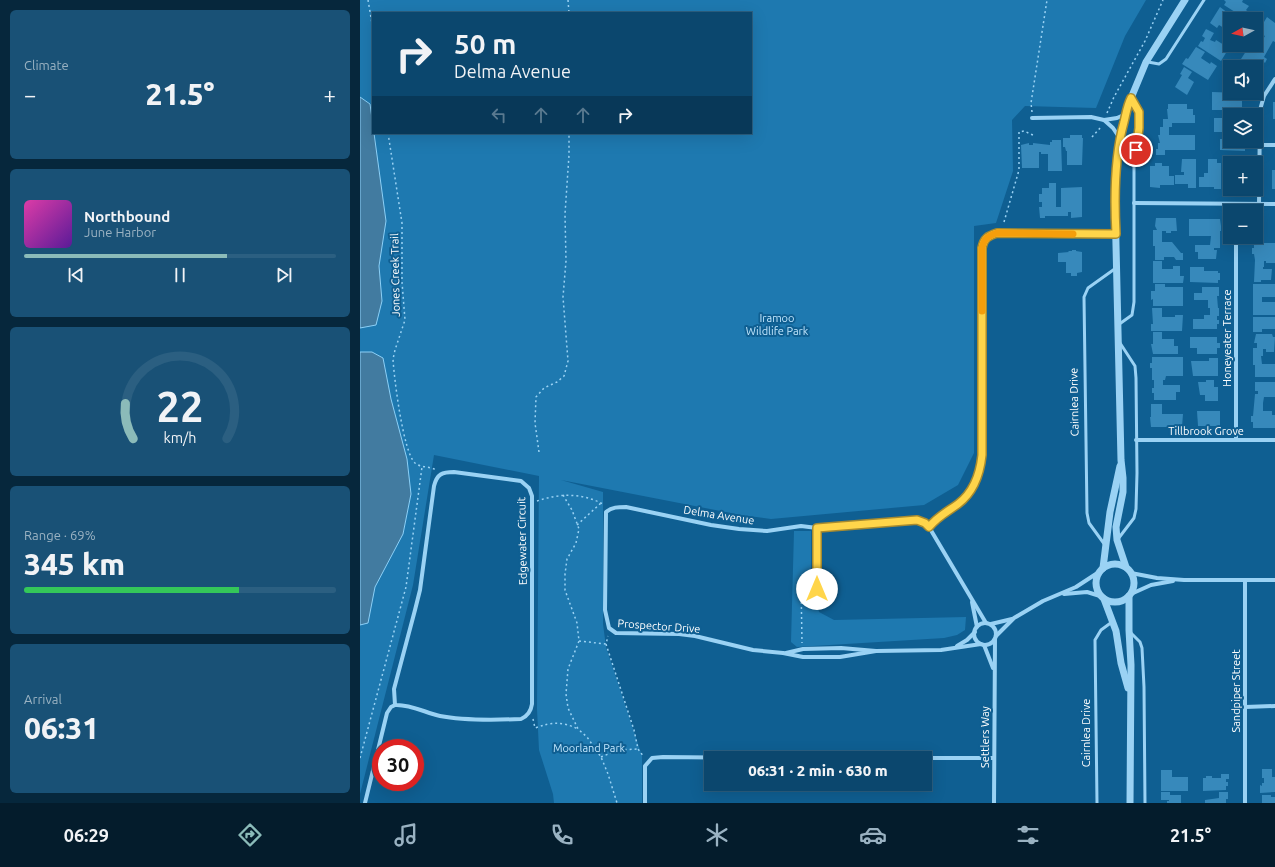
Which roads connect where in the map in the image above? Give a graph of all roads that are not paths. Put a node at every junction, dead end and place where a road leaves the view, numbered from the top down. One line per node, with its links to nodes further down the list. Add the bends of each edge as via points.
1 (1185, 0): 3 (street)
2 (1204, 0): 3 (lane, via 1166,59 1159,64)
3 (1146, 62): 5 (street)
4 (1275, 79): 6 (street, via 1261,102)
5 (1131, 98): 7 (street); 14 (lane, via 1139,112 1134,161)
6 (1261, 108)
7 (1126, 114): 9 (street, via 1117,118); 10 (street)
8 (1032, 118): 9 (street)
9 (1105, 118): 10 (street)
10 (1120, 137): 19 (street, via 1116,164)
11 (1263, 144): 12 (street)
12 (1275, 145)
13 (1260, 148): 16 (street)
14 (1134, 203): 15 (street); 22 (lane, via 1134,302 1132,314)
15 (1236, 204)
16 (1259, 204)
17 (1263, 204): 18 (street)
18 (1275, 204)
19 (1116, 234): 21 (street); 29 (street, via 997,233 983,241 980,469 976,482 968,494 940,515)
20 (1236, 244): 25 (street, Honeyeater Terrace)
21 (1117, 267): 22 (street); 32 (lane, Cairnlea Drive, via 1088,288 1084,297 1087,513 1089,523)
22 (1118, 325): 23 (street)
23 (1119, 341): 24 (lane, via 1135,366); 27 (street)
24 (1136, 440): 25 (street, Tillbrook Grove); 31 (lane, via 1136,509 1134,518)
25 (1236, 440): 26 (street, Tillbrook Grove)
26 (1275, 440)
27 (1121, 460): 31 (street, via 1123,485 1116,527); 32 (street, via 1110,512)
28 (611, 508): 30 (street, Delma Avenue, via 626,507 739,529 767,531 800,526); 53 (street, Prospector Drive, via 605,516 605,594 606,620 612,631 626,634 695,636 753,650)
29 (929, 527): 30 (street, Delma Avenue, via 917,520); 42 (street)
30 (817, 528): 38 (street)
31 (1117, 540): 34 (street)
32 (1106, 547): 33 (street)
33 (1101, 570): 34 (street, via 1114,564 1120,564); 39 (street); 41 (street, via 1096,584)
34 (1129, 570): 35 (street, via 1157,578); 40 (street, via 1135,583)
35 (1184, 580): 36 (street); 40 (street, via 1160,582)
36 (1245, 580): 37 (street); 58 (street, Sandpiper Street)
37 (1275, 580)
38 (817, 589)
39 (1060, 594): 41 (street, via 1087,592); 43 (street)
40 (1130, 595): 41 (street, via 1120,602 1109,602); 47 (street)
41 (1102, 597): 44 (street)
42 (972, 600): 45 (street); 46 (street)
43 (1014, 618): 45 (street); 49 (street)
44 (1112, 621): 55 (street, via 1117,636 1120,663); 65 (lane, Cairnlea Drive, via 1101,630 1095,640)
45 (989, 624): 46 (street, via 980,624); 49 (street, via 995,629)
46 (977, 627): 48 (street)
47 (1129, 630): 55 (street); 67 (lane, via 1142,648)
48 (975, 632): 50 (street, via 976,639); 51 (street, Prospector Drive)
49 (996, 638): 50 (street, via 990,644); 54 (street, Settlers Way)
50 (982, 644): 51 (street, Prospector Drive); 54 (street, Settlers Way)
51 (953, 648): 52 (street, Prospector Drive)
52 (876, 651): 53 (street, Prospector Drive, via 841,648 803,649); 53 (street, Prospector Drive, via 840,657 803,657)
53 (783, 653)
54 (994, 670): 61 (street, Settlers Way)
55 (1130, 694): 66 (street)
56 (395, 706): 56 (street, Edgewater Circuit, via 393,693 420,590 435,480 443,472 454,472 521,481 529,488 532,496 531,709 521,718 477,719 451,718 405,706); 62 (street, via 386,713)
57 (1275, 706): 58 (street)
58 (1245, 707): 68 (street, Sandpiper Street)
59 (704, 757): 63 (street, via 652,758 645,766)
60 (932, 758): 61 (street)
61 (994, 758): 64 (street, Settlers Way)
62 (365, 803)
63 (645, 803)
64 (994, 803)
65 (1098, 803)
66 (1130, 803)
67 (1145, 803)
68 (1245, 803)

